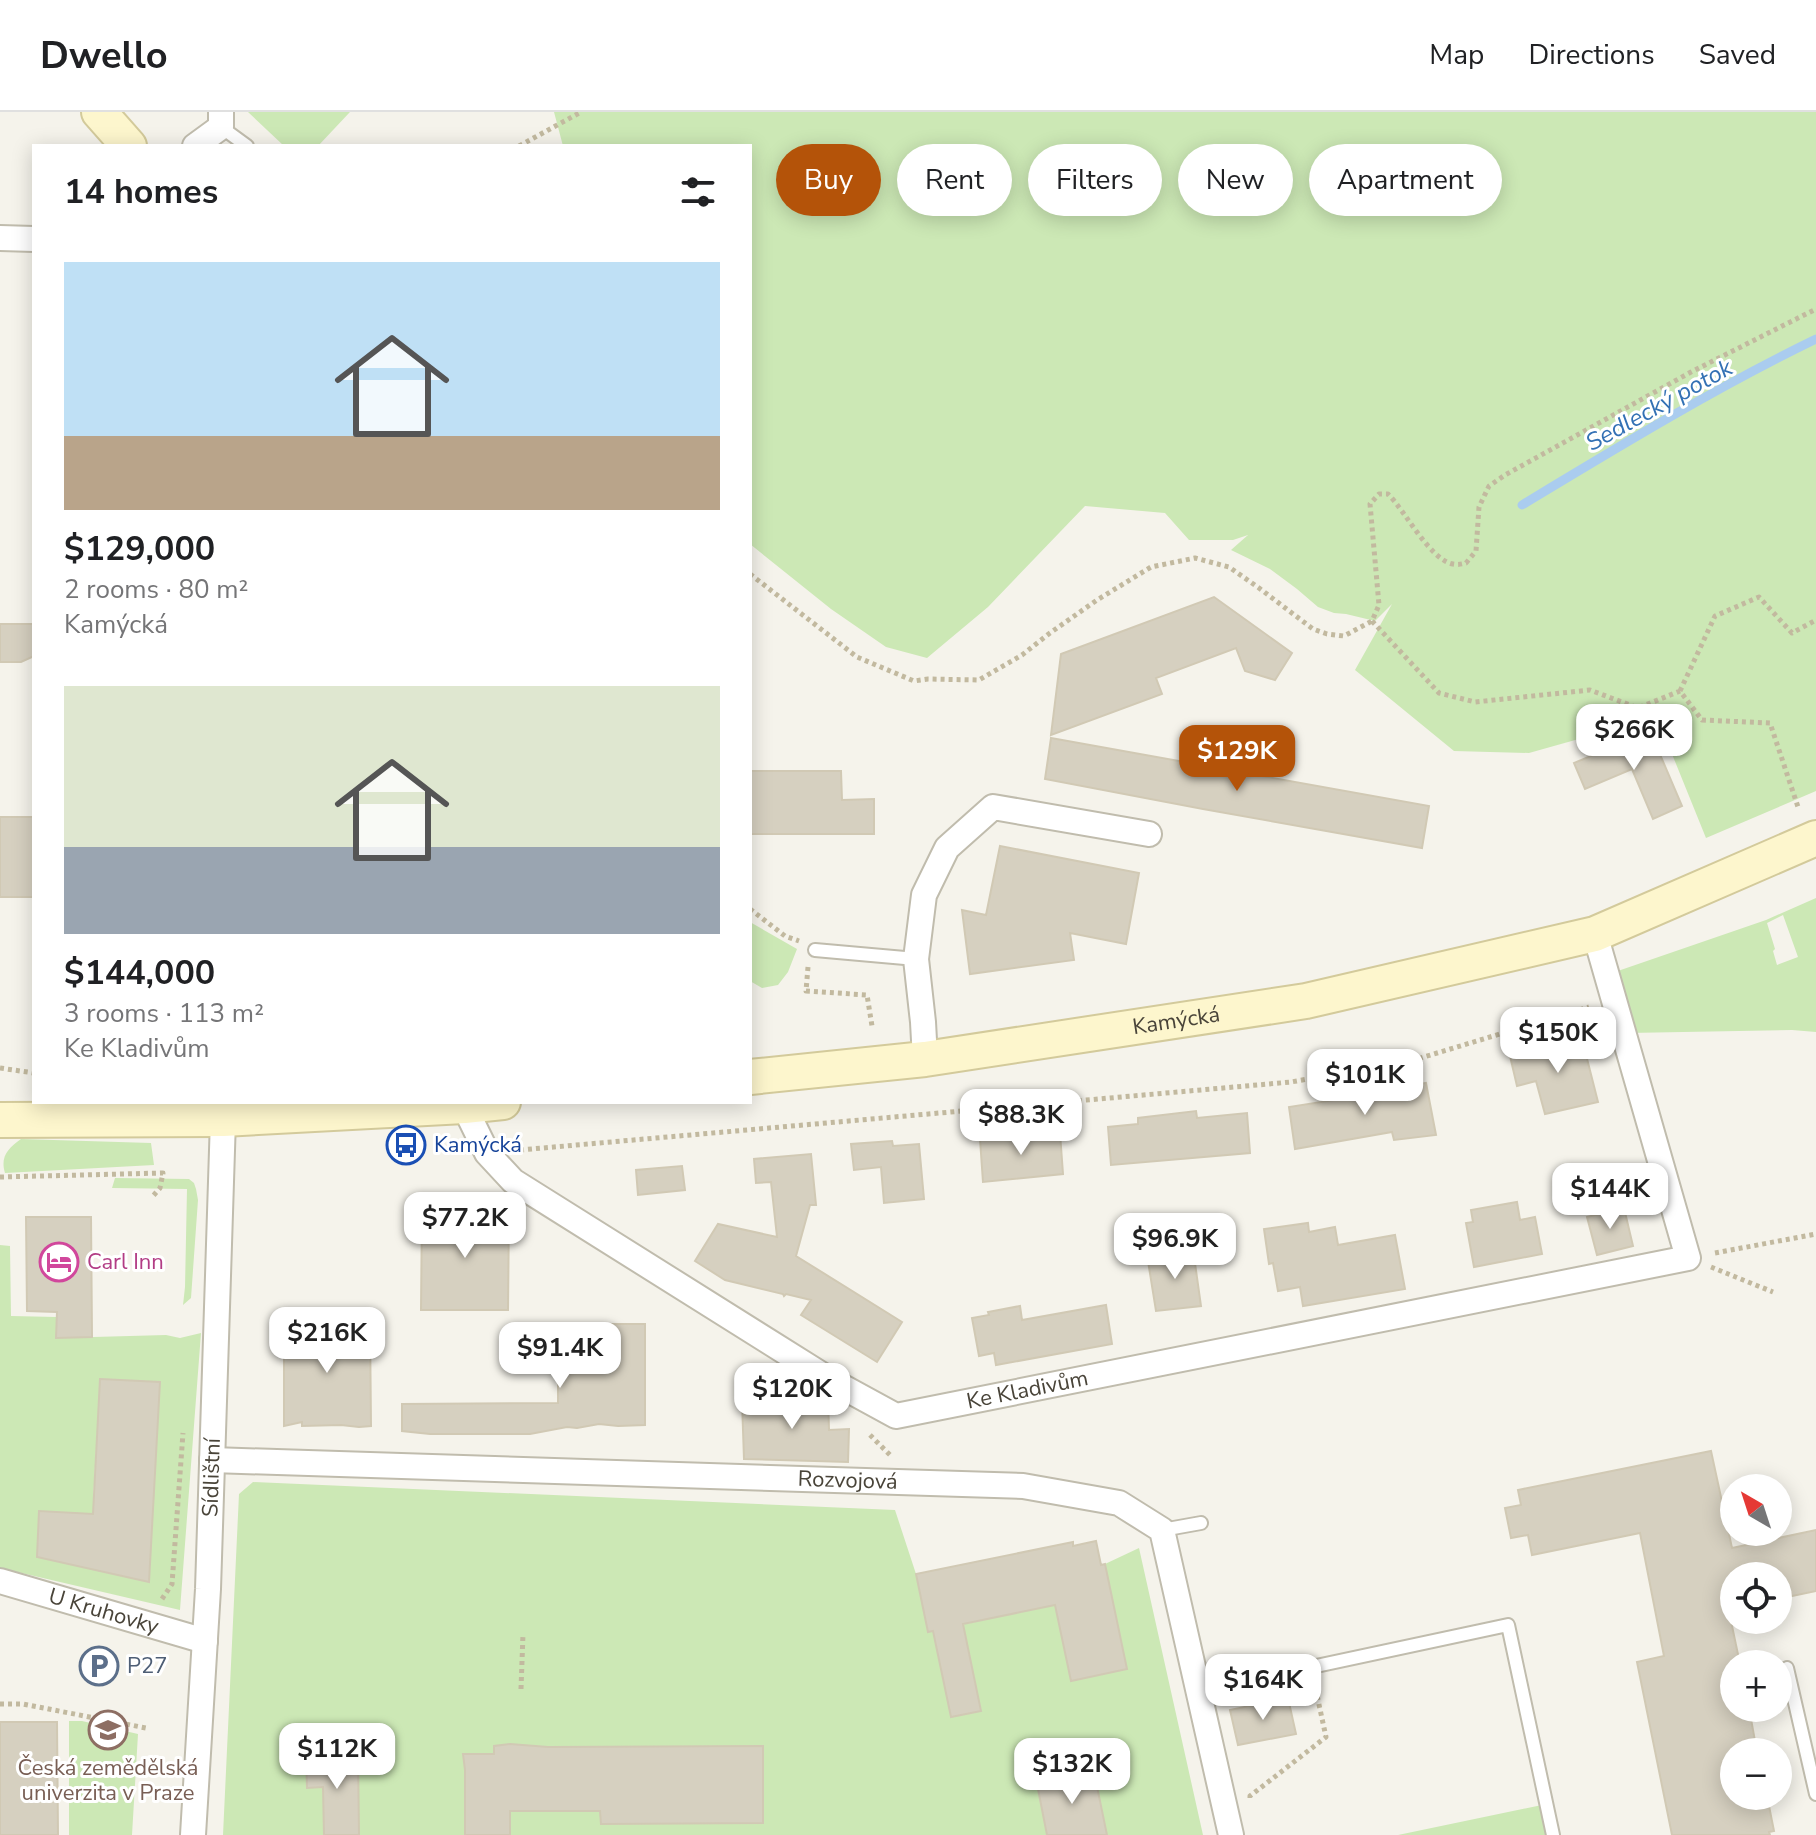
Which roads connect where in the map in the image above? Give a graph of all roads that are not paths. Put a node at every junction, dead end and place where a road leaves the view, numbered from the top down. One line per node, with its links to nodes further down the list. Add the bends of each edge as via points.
1 (99, 112): 3 (main road)
2 (221, 120): 4 (street); 5 (lane)
3 (127, 144)
4 (197, 144)
5 (245, 144)
6 (0, 238): 7 (street)
7 (32, 239)
8 (1808, 825): 10 (main road, Kamýcká)
9 (1149, 834): 12 (street, via 993,807 947,848 924,895)
10 (1595, 934): 13 (main road, Kamýcká, via 1306,1001); 16 (street, Ke Kladivům, via 1688,1258 896,1416 513,1181 487,1153)
11 (815, 950): 12 (lane)
12 (916, 959): 13 (street)
13 (925, 1059): 14 (main road, Kamýcká)
14 (752, 1077)
15 (484, 1104): 16 (main road)
16 (464, 1106): 17 (main road)
17 (223, 1111): 18 (main road); 19 (street, Sídlištní)
18 (0, 1120)
19 (212, 1460): 21 (street, Rozvojová, via 1023,1486 1119,1503); 23 (street, Sídlištní)
20 (1201, 1523): 21 (lane)
21 (1162, 1530): 25 (street)
22 (0, 1581): 23 (street, U Kruhovky)
23 (205, 1641): 27 (street, Sídlištní)
24 (1792, 1690): 26 (lane)
25 (1200, 1693): 28 (street); 29 (lane, via 1508,1625)
26 (1816, 1794)
27 (193, 1835)
28 (1231, 1835)
29 (1553, 1835)

